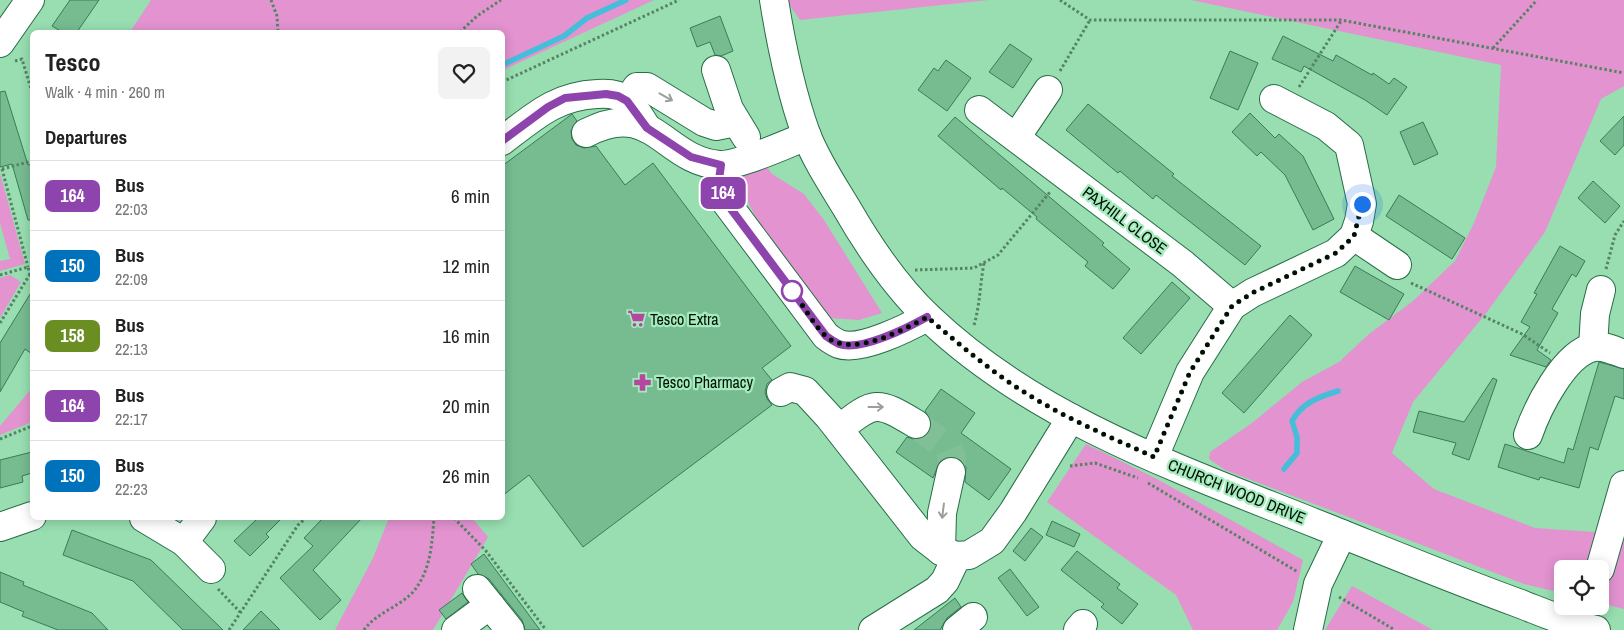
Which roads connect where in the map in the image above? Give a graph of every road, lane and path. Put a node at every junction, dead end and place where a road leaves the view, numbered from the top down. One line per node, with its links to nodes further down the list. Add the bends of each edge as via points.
1 (30, 0): 12 (street)
2 (271, 0): 10 (path)
3 (501, 0): 11 (path)
4 (678, 0): 16 (path)
5 (774, 0): 25 (street, CHURCH WOOD DRIVE, via 794,95)
6 (1060, 0): 8 (path)
7 (1537, 0): 13 (path)
8 (1090, 20): 9 (path); 18 (path)
9 (1341, 20): 13 (path); 20 (path)
10 (278, 30)
11 (462, 30)
12 (4, 40): 17 (path, via 22,59)
13 (1492, 48): 15 (path)
14 (716, 70): 22 (street)
15 (1624, 73)
16 (505, 81)
17 (30, 85)
18 (1048, 90): 26 (street)
19 (627, 101): 22 (street, one-way to 22, via 636,87 647,87 704,122 716,126); 23 (street); 27 (street, via 606,94 565,98)
20 (1281, 102): 34 (street, via 1359,140 1362,204)
21 (979, 110): 26 (street, PAXHILL CLOSE)
22 (736, 122): 28 (street)
23 (647, 128): 24 (street, via 613,121); 30 (street, via 691,157)
24 (586, 133)
25 (807, 136): 28 (street); 38 (street, CHURCH WOOD DRIVE, via 865,240)
26 (1016, 136): 32 (street, PAXHILL CLOSE)
27 (505, 139)
28 (757, 155): 30 (street)
29 (30, 162): 31 (path)
30 (721, 165): 44 (street, via 719,180 725,201 826,336 840,345 855,344 896,334)
31 (1, 170): 37 (path)
32 (1065, 174): 35 (path, via 998,255); 43 (street, PAXHILL CLOSE, via 1183,264)
33 (1624, 221): 42 (path, via 1610,248)
34 (1354, 236): 36 (street); 43 (street, via 1336,253 1252,293)
35 (984, 262): 38 (path, via 974,268); 47 (path, via 980,305)
36 (1397, 265): 49 (path, via 1401,277 1418,288 1522,334)
37 (28, 267): 39 (path); 40 (path)
38 (887, 271): 44 (street, CHURCH WOOD DRIVE)
39 (30, 272)
40 (0, 275)
41 (30, 276): 45 (path)
42 (1601, 290): 46 (street, via 1592,334)
43 (1232, 306): 58 (street, via 1190,372)
44 (927, 317): 47 (street, CHURCH WOOD DRIVE)
45 (0, 323)
46 (1593, 347): 48 (street); 49 (street)
47 (964, 348): 51 (street, CHURCH WOOD DRIVE, via 1025,393)
48 (1624, 354)
49 (1567, 365): 55 (street, via 1545,397)
50 (780, 392): 54 (street, via 790,387 804,391)
51 (1071, 418): 57 (street); 58 (street, CHURCH WOOD DRIVE)
52 (916, 424): 54 (street, one-way to 52, via 866,407 876,405)
53 (30, 427): 56 (path)
54 (839, 429): 70 (street, via 907,518 924,537)
55 (1529, 436)
56 (0, 439)
57 (1047, 457): 70 (street, via 992,541 969,555); 73 (path, via 1064,466 1095,463 1145,481)
58 (1154, 457): 68 (street, CHURCH WOOD DRIVE)
59 (951, 472): 70 (street, one-way to 70, via 942,513)
60 (1624, 485): 71 (street)
61 (30, 517): 67 (street)
62 (147, 520): 69 (street)
63 (200, 520): 69 (street)
64 (304, 520): 75 (path)
65 (434, 520): 76 (path, via 431,557 413,592 370,622)
66 (456, 520): 79 (path, via 486,551)
67 (0, 527)
68 (1342, 534): 73 (street); 74 (street, CHURCH WOOD DRIVE, via 1469,586)
69 (184, 542): 72 (street)
70 (949, 554): 80 (street, via 945,582 937,590)
71 (1603, 560)
72 (211, 568)
73 (1318, 584): 81 (street); 82 (path)
74 (1590, 621)
75 (229, 630)
76 (364, 630)
77 (456, 630): 78 (street, via 484,597)
78 (510, 630)
79 (546, 630)
80 (873, 630)
81 (1308, 630)
82 (1395, 630)

